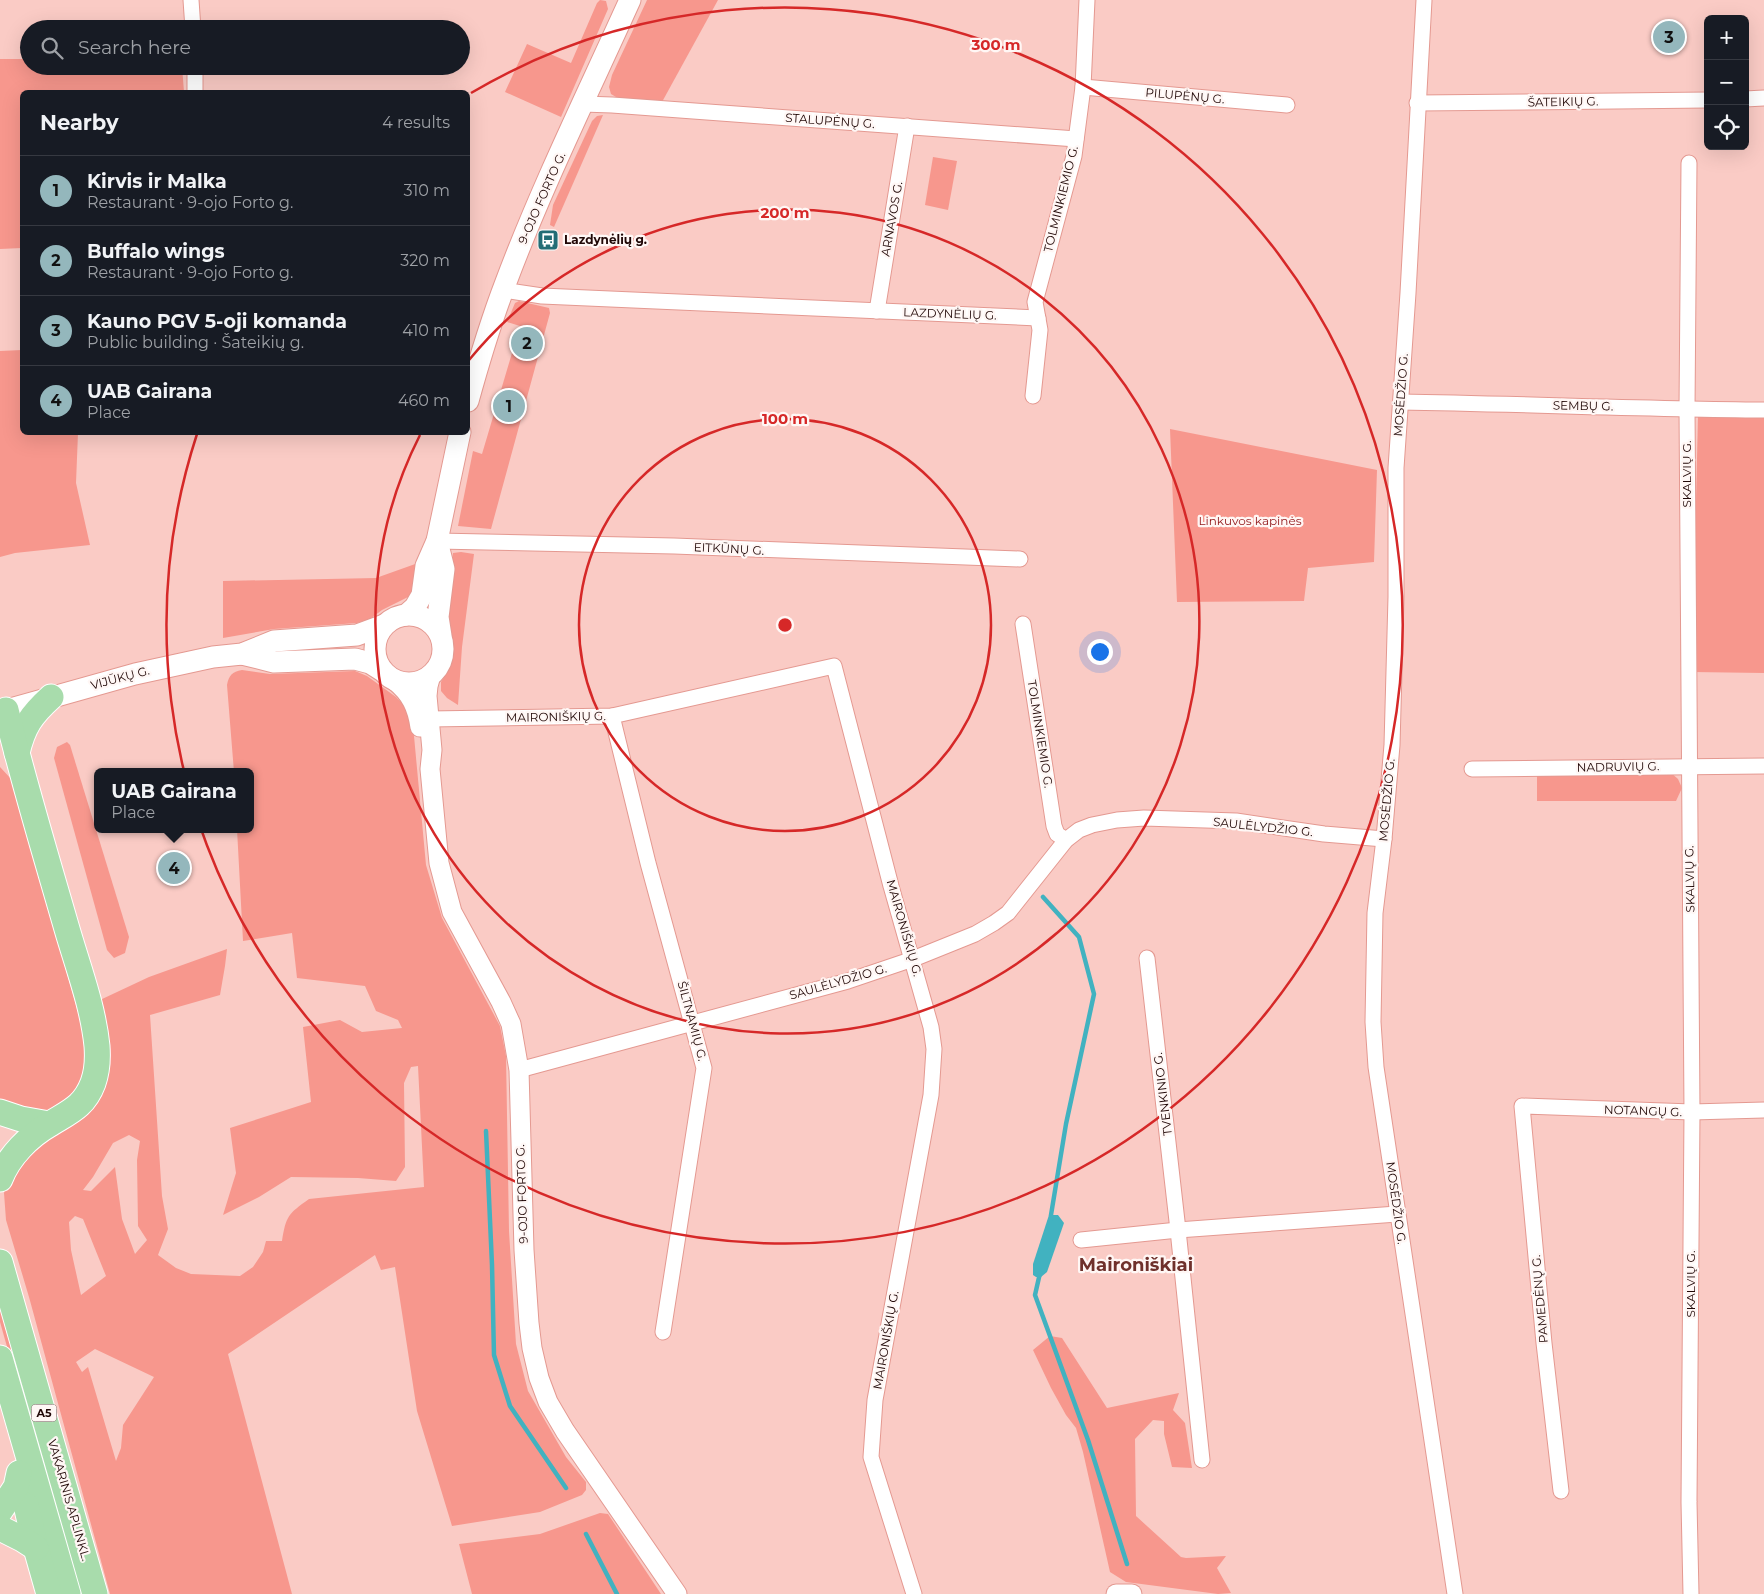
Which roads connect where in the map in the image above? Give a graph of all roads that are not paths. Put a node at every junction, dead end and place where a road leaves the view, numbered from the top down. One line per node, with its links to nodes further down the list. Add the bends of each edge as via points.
1 (191, 0): 5 (street)
2 (630, 0): 13 (main road, 9-OJO FORTO G.)
3 (1087, 0): 7 (street, TOLMINKIEMIO G.)
4 (1424, 0): 12 (street, MOSĖDŽIO G.)
5 (192, 20)
6 (195, 75): 8 (street)
7 (1083, 87): 14 (street, PILUPĖNŲ G.); 16 (street, TOLMINKIEMIO G.)
8 (195, 90)
9 (1749, 98): 10 (street)
10 (1764, 98)
11 (1704, 100): 12 (street, ŠATEIKIŲ G.)
12 (1417, 103): 23 (street, MOSĖDŽIO G.)
13 (583, 104): 15 (street, STALUPĖNŲ G.); 18 (main road, 9-OJO FORTO G.)
14 (1287, 105)
15 (907, 126): 16 (street, STALUPĖNŲ G.); 19 (street, ARNAVOS G.)
16 (1076, 139): 20 (street, TOLMINKIEMIO G., via 1035,302)
17 (1689, 163): 24 (street, SKALVIŲ G.)
18 (503, 290): 19 (street, LAZDYNĖLIŲ G., via 542,296); 21 (main road, 9-OJO FORTO G.)
19 (876, 311): 20 (street, LAZDYNĖLIŲ G.)
20 (1038, 318): 22 (street, TOLMINKIEMIO G., via 1040,330)
21 (470, 394)
22 (1033, 396)
23 (1401, 402): 24 (street, SEMBŲ G.); 44 (street, MOSĖDŽIO G., via 1396,468 1395,686)
24 (1687, 409): 25 (street, SEMBŲ G.); 41 (street, SKALVIŲ G.)
25 (1764, 410)
26 (459, 435): 27 (main road)
27 (437, 541): 28 (street, EITKŪNŲ G.); 29 (main road, via 426,566 422,595); 32 (main road, via 444,569 438,617)
28 (1020, 559)
29 (406, 615): 31 (main road); 32 (main road, via 427,620)
30 (1023, 624): 45 (street, TOLMINKIEMIO G., via 1054,826 1057,834)
31 (384, 625): 33 (main road, VIJŪKŲ G., via 357,635 274,641); 35 (main road, via 378,633 374,652 376,662)
32 (441, 636): 34 (main road, via 442,657)
33 (242, 654): 35 (main road, VIJŪKŲ G., via 274,662 355,659 370,663); 36 (main road, VIJŪKŲ G., via 176,664)
34 (431, 675): 35 (main road, via 423,681 404,684); 39 (street, 9-OJO FORTO G.)
35 (388, 676): 39 (street, 9-OJO FORTO G., via 405,690)
36 (52, 697): 37 (main road, VIJŪKŲ G.); 40 (highway, via 28,722)
37 (3, 711): 40 (highway)
38 (612, 716): 39 (street, MAIRONIŠKIŲ G.); 47 (street, MAIRONIŠKIŲ G., via 834,666); 48 (street, ŠILTNAMIŲ G., via 648,863)
39 (424, 717): 49 (street, 9-OJO FORTO G., via 432,750 430,769 439,863 446,891 452,912 511,1024)
40 (13, 759): 54 (highway, via 87,999 97,1047 94,1082 88,1094 69,1114)
41 (1689, 766): 42 (street, NADRUVIŲ G.); 43 (street, NADRUVIŲ G.); 53 (street, SKALVIŲ G.)
42 (1764, 766)
43 (1472, 769)
44 (1384, 839): 45 (street, SAULĖLYDŽIO G., via 1236,821 1144,818 1092,825); 56 (street, MOSĖDŽIO G., via 1375,913 1373,1022 1376,1067)
45 (1066, 840): 47 (street, SAULĖLYDŽIO G., via 1008,913 975,934)
46 (1147, 958): 57 (street, TVENKINIO G.)
47 (913, 959): 48 (street, SAULĖLYDŽIO G., via 848,981); 73 (street, MAIRONIŠKIŲ G., via 931,1027 934,1068 876,1400 870,1457)
48 (693, 1023): 49 (street, SAULĖLYDŽIO G.); 60 (street, ŠILTNAMIŲ G., via 704,1068)
49 (519, 1070): 72 (street, 9-OJO FORTO G., via 524,1250 529,1323 538,1378 565,1431)
50 (1522, 1106): 53 (street, NOTANGŲ G.); 65 (street, PAMEDĖNŲ G.)
51 (1764, 1110): 53 (street, NOTANGŲ G.)
52 (0, 1112): 54 (highway)
53 (1692, 1112): 77 (street, SKALVIŲ G.)
54 (49, 1124): 55 (highway, via 12,1158)
55 (0, 1179)
56 (1397, 1214): 57 (street); 76 (street, MOSĖDŽIO G.)
57 (1178, 1230): 58 (street); 63 (street, TVENKINIO G.)
58 (1081, 1240)
59 (0, 1262): 71 (highway, VAKARINIS APLINKL. / A5)
60 (662, 1332)
61 (0, 1358): 62 (highway, A5)
62 (14, 1408): 64 (highway); 70 (highway, A5)
63 (1202, 1460)
64 (19, 1473): 66 (highway, via 16,1487); 68 (highway)
65 (1560, 1491)
66 (0, 1511)
67 (0, 1528): 68 (highway)
68 (36, 1548): 69 (highway)
69 (49, 1594)
70 (68, 1594)
71 (96, 1594)
72 (677, 1594)
73 (914, 1594)
74 (1116, 1594): 75 (street)
75 (1132, 1594)
76 (1455, 1594)
77 (1691, 1594)

